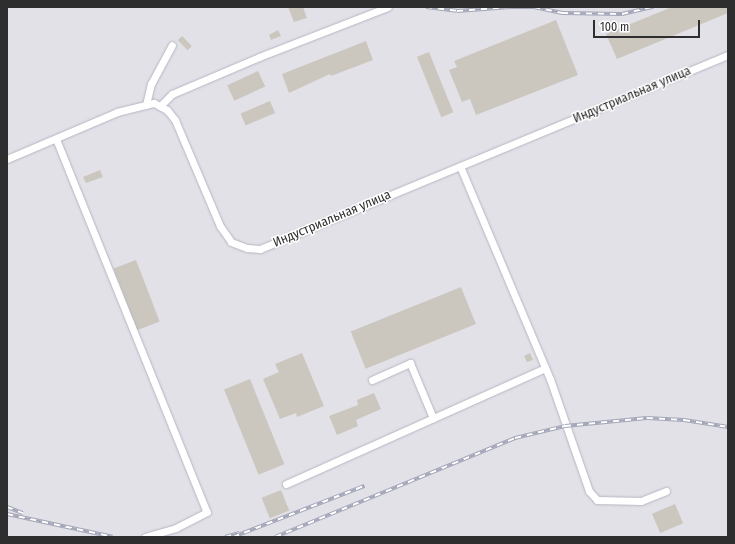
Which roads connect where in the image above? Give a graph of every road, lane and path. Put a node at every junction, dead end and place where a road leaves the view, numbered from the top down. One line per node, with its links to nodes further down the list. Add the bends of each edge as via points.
1 (388, 7): 5 (street, via 259,56 172,94)
2 (172, 45): 4 (street, via 151,84)
3 (728, 55): 8 (street, Индустриальная улица)
4 (146, 104): 5 (street, via 154,103); 6 (street, via 117,112)
5 (160, 106): 8 (street, Индустриальная улица, via 175,120 220,226 231,242 248,248 260,249)
6 (56, 139): 7 (street); 14 (street, via 207,512 176,528)
7 (7, 159)
8 (460, 166): 9 (street)
9 (545, 368): 11 (street); 13 (street, via 576,458 589,491 597,500 641,501)
10 (372, 380): 11 (street, via 410,363)
11 (433, 418): 12 (street)
12 (286, 484)
13 (666, 491)
14 (145, 537)

